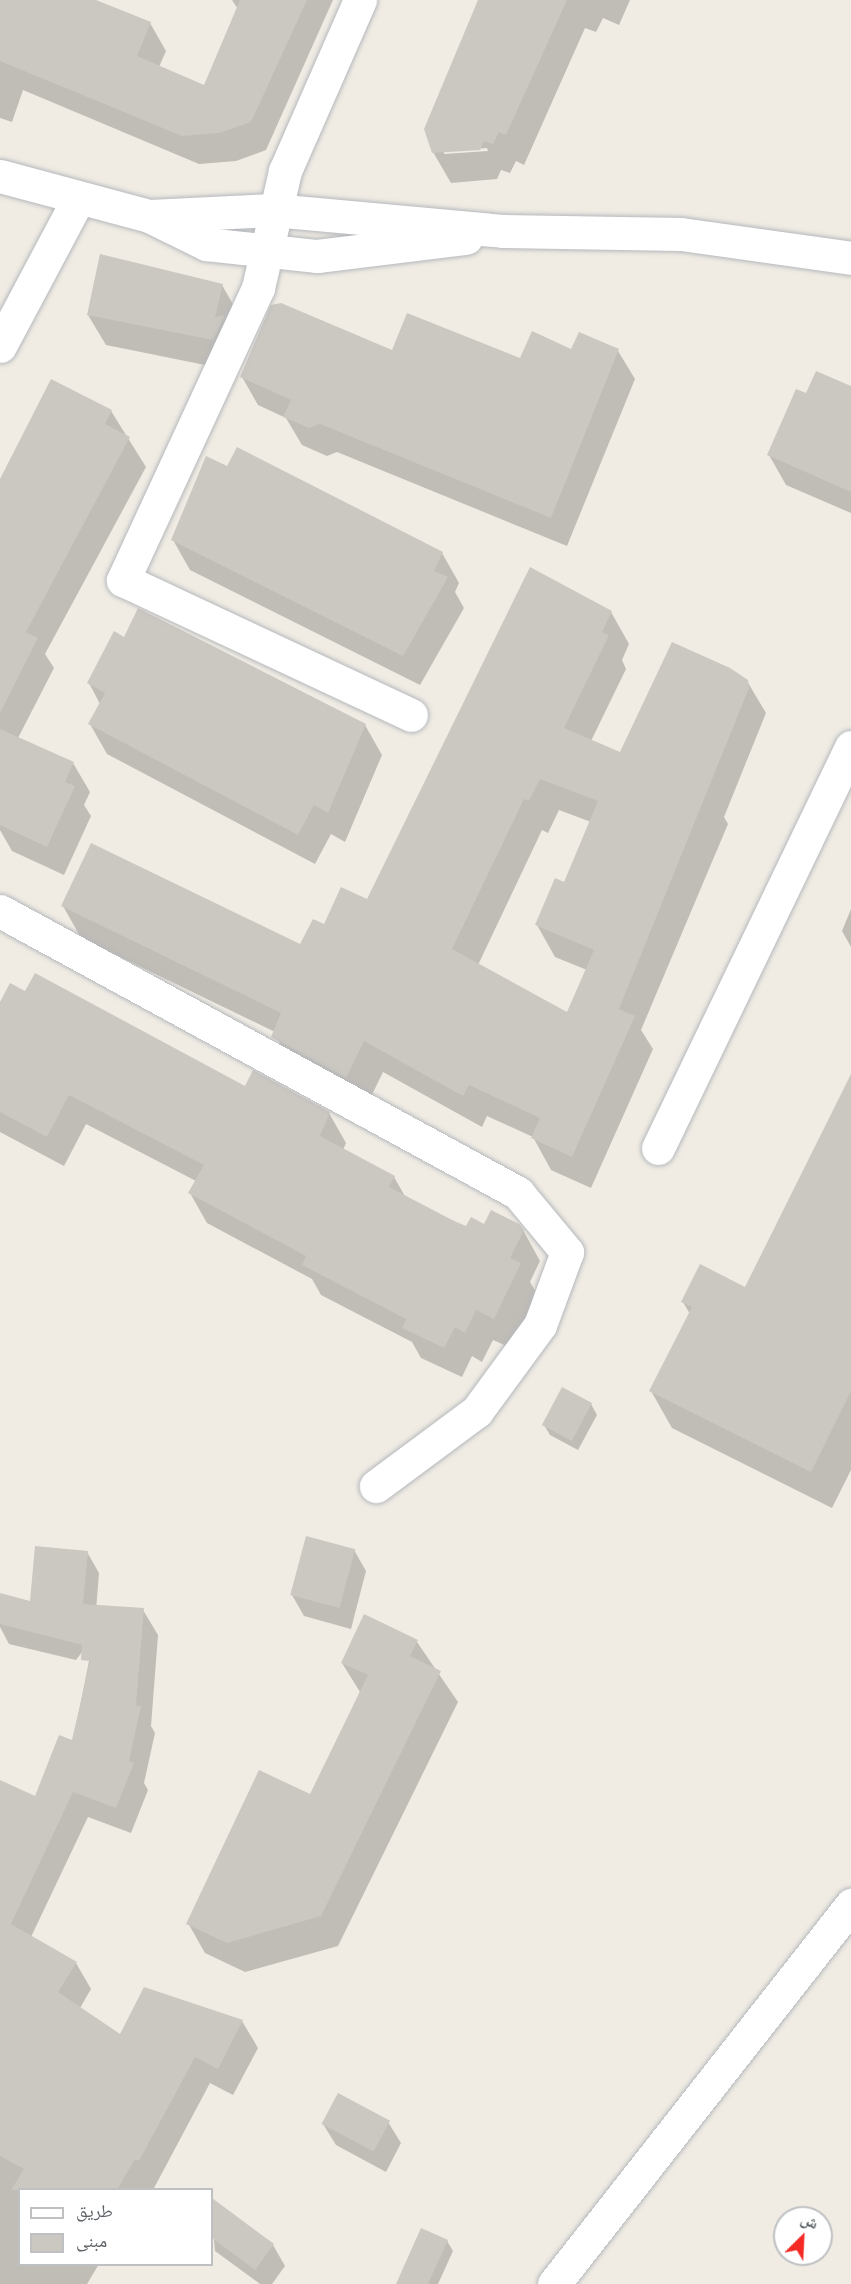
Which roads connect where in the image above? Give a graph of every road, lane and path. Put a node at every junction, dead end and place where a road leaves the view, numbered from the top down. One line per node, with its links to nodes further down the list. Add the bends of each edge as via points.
1 (360, 0): 4 (street, via 314,96)
2 (0, 176): 3 (street)
3 (78, 199): 5 (street); 9 (street)
4 (273, 210): 5 (street); 6 (street); 7 (street)
5 (149, 216): 7 (street, via 206,244)
6 (503, 231): 7 (street, via 425,246 317,256); 8 (street, via 681,234)
7 (269, 250): 10 (street, via 258,288 123,580)
8 (851, 258)
9 (0, 346)
10 (411, 716)
11 (851, 747): 13 (street)
12 (2, 916): 14 (street, via 519,1193 567,1252 540,1325 477,1411)
13 (658, 1148)
14 (376, 1486)
15 (851, 1905): 16 (street)
16 (554, 2284)

